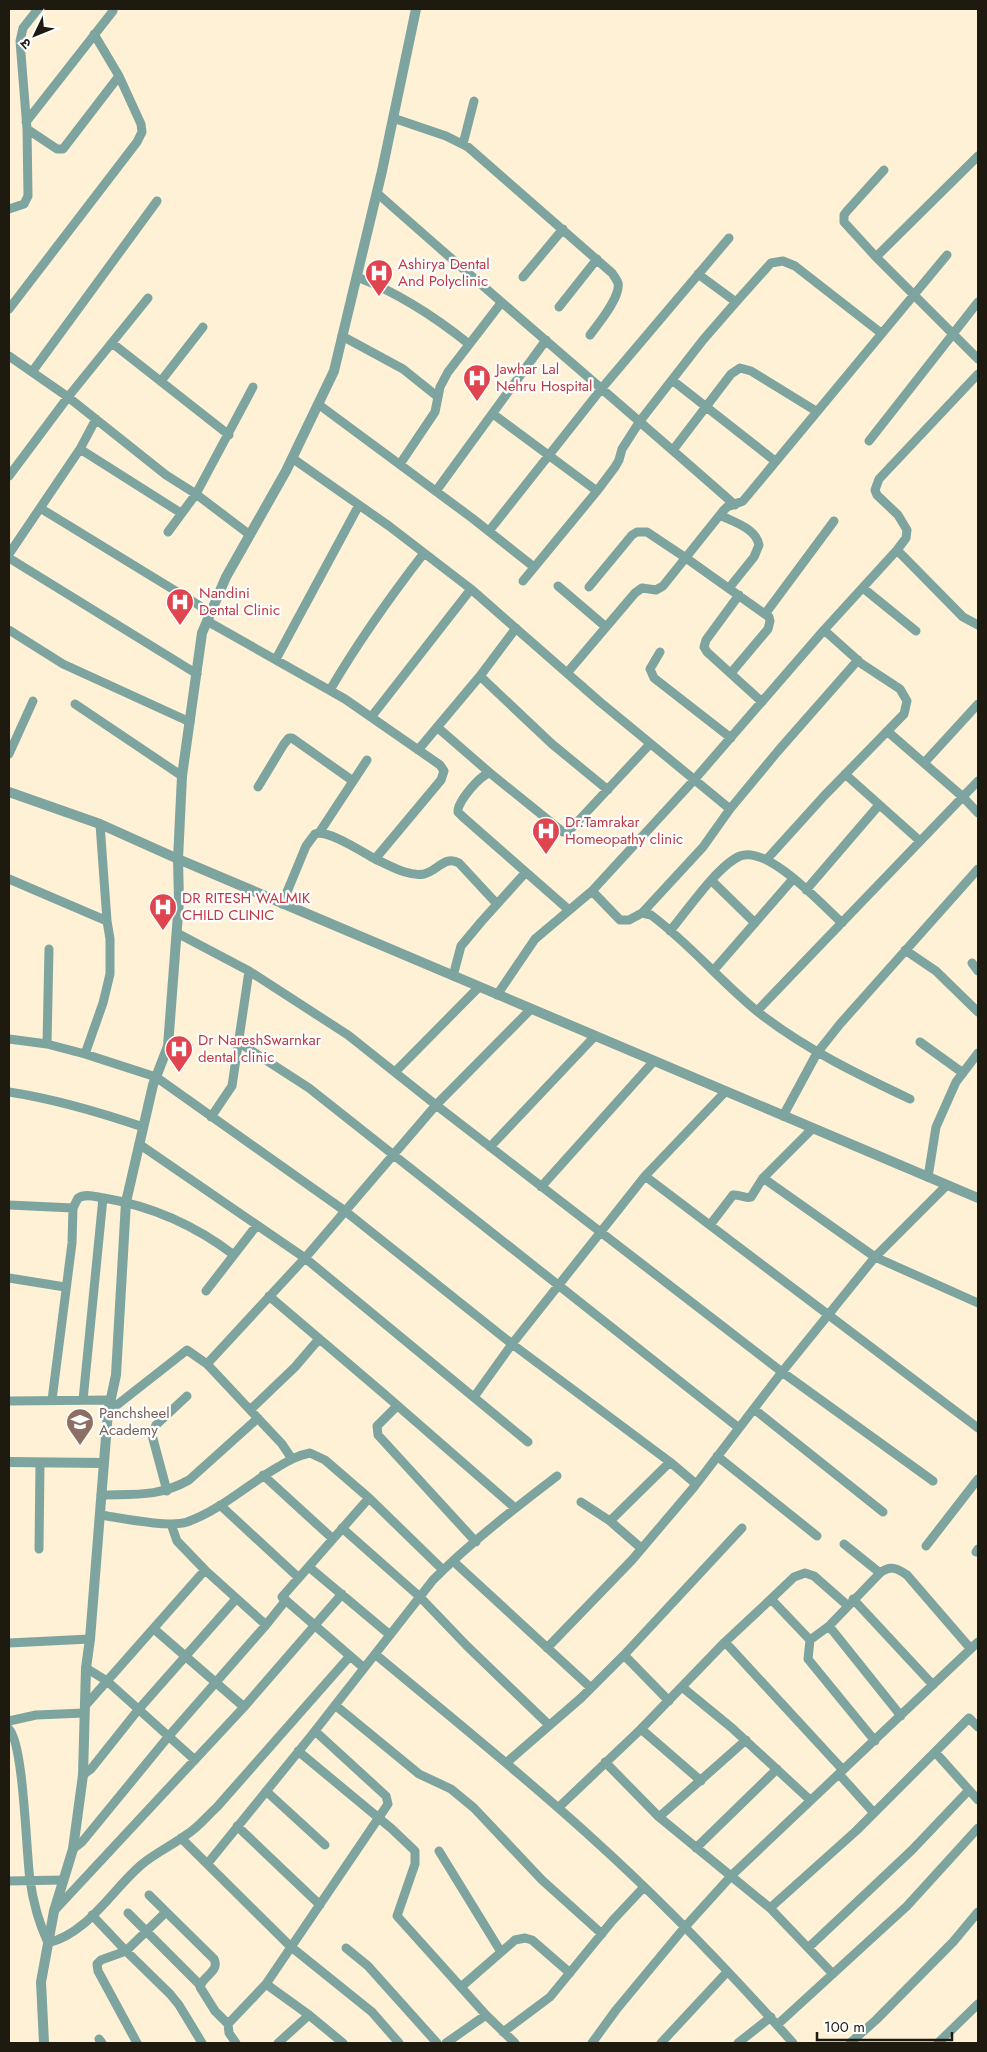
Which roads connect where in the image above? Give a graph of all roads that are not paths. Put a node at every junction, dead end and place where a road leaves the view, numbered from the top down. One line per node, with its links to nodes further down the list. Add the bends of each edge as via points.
1 (38, 9): 8 (street, via 20,35)
2 (416, 9): 7 (street)
3 (113, 11): 4 (street)
4 (94, 34): 5 (street); 8 (street)
5 (118, 76): 8 (street, via 63,148 57,149); 29 (street, via 141,124 140,136)
6 (474, 101): 9 (street)
7 (393, 118): 9 (street); 12 (street)
8 (26, 125): 14 (street, via 28,196 24,204)
9 (463, 144): 15 (street)
10 (978, 156): 18 (street)
11 (884, 170): 18 (street, via 843,218)
12 (377, 193): 21 (street); 27 (street)
13 (157, 201): 40 (street)
14 (9, 209)
15 (563, 229): 19 (street); 22 (street)
16 (728, 238): 20 (street)
17 (947, 255): 23 (street)
18 (876, 257): 23 (street)
19 (597, 259): 28 (street); 33 (street, via 618,284 613,301)
20 (698, 274): 25 (street); 45 (street)
21 (357, 277): 34 (street); 37 (street, via 405,298)
22 (523, 277)
23 (913, 294): 31 (street); 32 (street)
24 (148, 298): 36 (street)
25 (736, 302): 31 (street, via 765,268 782,261 795,266); 42 (street)
26 (978, 302): 32 (street)
27 (501, 303): 35 (street); 37 (street)
28 (559, 307)
29 (9, 309)
30 (203, 327): 43 (street)
31 (881, 333): 50 (street)
32 (952, 333): 39 (street); 55 (street)
33 (590, 335)
34 (342, 336): 47 (street, via 403,369); 48 (street, via 334,371)
35 (546, 340): 45 (street); 51 (street)
36 (112, 343): 43 (street); 46 (street)
37 (469, 344): 47 (street, via 445,376)
38 (9, 356): 40 (street)
39 (978, 359)
40 (32, 372): 46 (street)
41 (978, 374): 75 (street, via 876,485 877,495 898,515 907,530 906,538)
42 (672, 380): 49 (street); 53 (street)
43 (160, 381): 54 (street)
44 (253, 387): 54 (street)
45 (602, 388): 53 (street); 58 (street)
46 (68, 397): 52 (street); 62 (street)
47 (438, 397): 61 (street, via 435,412)
48 (318, 404): 59 (street); 61 (street)
49 (706, 406): 50 (street, via 731,374 740,368 751,371); 57 (street); 60 (street)
50 (816, 412): 60 (street)
51 (493, 414): 58 (street); 63 (street)
52 (96, 420): 56 (street); 65 (street, via 166,475)
53 (640, 422): 57 (street); 64 (street, via 622,449 615,467)
54 (229, 435): 65 (street)
55 (869, 441)
56 (80, 449): 68 (street); 69 (street)
57 (673, 450): 67 (street)
58 (549, 455): 64 (street); 72 (street)
59 (292, 458): 66 (street); 74 (street)
60 (775, 461): 67 (street, via 743,502)
61 (400, 464): 63 (street)
62 (9, 476)
63 (436, 491): 72 (street)
64 (597, 491): 80 (street)
65 (196, 494): 69 (street); 74 (street)
66 (359, 505): 76 (street); 97 (street)
67 (735, 505): 70 (street, via 727,507)
68 (40, 508): 77 (street); 89 (street)
69 (181, 513): 73 (street)
70 (720, 515): 79 (street); 85 (street, via 747,528 759,545 754,557)
71 (834, 521): 88 (street)
72 (489, 531): 80 (street)
73 (168, 532)
74 (250, 535): 89 (street)
75 (897, 550): 86 (street); 90 (street, via 963,617)
76 (424, 553): 84 (street); 103 (street, via 354,648)
77 (9, 554)
78 (9, 558): 101 (street)
79 (686, 558): 83 (street, via 647,532 636,532); 85 (street); 91 (street, via 663,586 656,590 639,590)
80 (534, 567): 81 (street)
81 (523, 581)
82 (558, 586): 91 (street)
83 (589, 587)
84 (471, 588): 92 (street); 108 (street)
85 (729, 588): 87 (street)
86 (863, 588): 94 (street); 95 (street)
87 (739, 595): 88 (street); 100 (street, via 704,644 707,652)
88 (765, 614): 100 (street, via 770,621 768,629)
89 (208, 616): 97 (street); 101 (street)
90 (978, 625)
91 (606, 627): 99 (street)
92 (516, 628): 99 (street); 102 (street)
93 (9, 630): 109 (street, via 63,664)
94 (824, 630): 98 (street); 105 (street)
95 (916, 631)
96 (660, 652): 112 (street, via 650,669 654,678)
97 (276, 659): 103 (street)
98 (858, 660): 111 (street, via 905,695 904,714); 129 (street)
99 (567, 673): 113 (street)
100 (731, 673): 105 (street)
101 (196, 674): 109 (street)
102 (480, 676): 110 (street); 125 (street, via 552,744)
103 (330, 690): 108 (street)
104 (33, 701): 115 (street)
105 (762, 702): 112 (street)
106 (75, 704): 120 (street)
107 (978, 704): 117 (street)
108 (372, 716): 114 (street)
109 (190, 722): 120 (street)
110 (437, 727): 114 (street); 118 (street)
111 (887, 731): 117 (street); 119 (street)
112 (731, 738): 121 (street)
113 (650, 744): 121 (street); 125 (street)
114 (418, 750): 135 (street, via 440,765 444,775)
115 (9, 754)
116 (367, 760): 122 (street)
117 (924, 763): 127 (street)
118 (490, 773): 125 (street, via 563,832 571,831); 138 (street, via 481,777 458,805 458,812)
119 (845, 774): 128 (street); 136 (street)
120 (182, 776): 134 (street)
121 (694, 780): 129 (street); 143 (street)
122 (353, 781): 124 (street, via 289,738); 132 (street)
123 (978, 781): 127 (street)
124 (258, 787)
125 (608, 790)
126 (9, 792): 131 (street)
127 (963, 797): 130 (street); 133 (street)
128 (879, 805): 133 (street); 142 (street)
129 (730, 809): 147 (street, via 703,847)
130 (978, 813)
131 (100, 824): 134 (street); 148 (street)
132 (319, 833): 135 (street); 144 (street, via 306,846)
133 (920, 841): 150 (street)
134 (178, 859): 144 (street); 152 (street)
135 (375, 859): 145 (street, via 418,874 453,860)
136 (767, 859): 140 (street); 141 (street, via 751,854 741,856)
137 (978, 869): 154 (street)
138 (526, 872): 145 (street); 146 (street)
139 (9, 879): 148 (street)
140 (794, 879): 142 (street); 149 (street)
141 (712, 881): 149 (street); 151 (street)
142 (806, 890): 150 (street)
143 (592, 891): 146 (street); 147 (street, via 620,920 629,920)
144 (282, 904): 159 (street)
145 (497, 904): 159 (street, via 461,946)
146 (569, 910): 161 (street, via 535,939)
147 (642, 912): 151 (street, via 651,915)
148 (106, 921): 172 (street, via 110,939 110,974)
149 (755, 923): 157 (street)
150 (842, 923): 163 (street)
151 (670, 931): 157 (street)
152 (177, 934): 156 (street); 176 (street, via 168,1046)
153 (49, 949): 169 (street)
154 (905, 950): 164 (street, via 936,971); 170 (street)
155 (972, 963): 158 (street)
156 (249, 971): 167 (street); 174 (street, via 348,1035)
157 (713, 971): 163 (street)
158 (978, 971)
159 (453, 976): 160 (street)
160 (479, 987): 161 (street); 174 (street)
161 (497, 995): 162 (street)
162 (530, 1009): 165 (street); 180 (street)
163 (757, 1011): 170 (street)
164 (978, 1012)
165 (595, 1036): 173 (street); 186 (street)
166 (9, 1039): 169 (street)
167 (238, 1042): 181 (street, via 232,1086); 187 (street, via 309,1088)
168 (920, 1042): 175 (street)
169 (47, 1044): 172 (street)
170 (817, 1053): 179 (street); 182 (street)
171 (978, 1053): 175 (street)
172 (85, 1054): 176 (street)
173 (654, 1061): 177 (street); 192 (street)
174 (395, 1072): 180 (street)
175 (963, 1073): 189 (street, via 936,1127)
176 (156, 1077): 181 (street); 183 (street)
177 (726, 1091): 182 (street); 188 (street)
178 (9, 1092): 183 (street, via 83,1107)
179 (910, 1099)
180 (436, 1105): 186 (street); 187 (street)
181 (211, 1116): 198 (street)
182 (783, 1116): 184 (street)
183 (143, 1127): 185 (street)
184 (813, 1128): 189 (street); 190 (street)
185 (140, 1144): 195 (street); 199 (street)
186 (490, 1147): 192 (street)
187 (393, 1154): 198 (street); 206 (street)
188 (644, 1176): 200 (street); 201 (street)
189 (928, 1177): 191 (street)
190 (763, 1178): 200 (street, via 751,1197 737,1194 731,1197); 203 (street)
191 (947, 1185): 194 (street); 203 (street)
192 (541, 1187): 201 (street)
193 (103, 1198): 195 (street); 197 (street, via 81,1196); 219 (street)
194 (978, 1198)
195 (126, 1202): 202 (street, via 179,1221); 220 (street, via 116,1375)
196 (9, 1205): 197 (street)
197 (73, 1208): 207 (street)
198 (345, 1211): 204 (street); 213 (street)
199 (257, 1225): 202 (street); 204 (street)
200 (710, 1225): 211 (street)
201 (601, 1233): 206 (street); 215 (street)
202 (234, 1255): 208 (street)
203 (875, 1257): 210 (street); 211 (street)
204 (305, 1258): 209 (street); 217 (street)
205 (9, 1278): 207 (street)
206 (558, 1285): 213 (street); 227 (street)
207 (66, 1287): 218 (street)
208 (206, 1291)
209 (269, 1296): 212 (street); 214 (street)
210 (978, 1302)
211 (829, 1314): 215 (street); 228 (street)
212 (319, 1339): 222 (street); 224 (street)
213 (512, 1344): 217 (street); 235 (street)
214 (207, 1364): 224 (street); 225 (street, via 187,1350)
215 (782, 1372): 223 (street); 239 (street)
216 (187, 1396): 241 (street, via 156,1425 152,1435)
217 (474, 1397): 229 (street)
218 (52, 1400): 219 (street); 221 (street)
219 (83, 1400): 220 (street)
220 (111, 1400): 225 (street)
221 (9, 1401)
222 (396, 1405): 246 (street); 255 (street, via 377,1426 378,1434)
223 (754, 1409): 227 (street); 247 (street)
224 (250, 1410): 226 (street)
225 (108, 1412): 234 (street)
226 (258, 1418): 231 (street); 241 (street, via 189,1480)
227 (739, 1428): 230 (street)
228 (978, 1428)
229 (528, 1442)
230 (717, 1456): 240 (street); 253 (street)
231 (292, 1459): 236 (street); 243 (street, via 304,1454 316,1455)
232 (9, 1462): 233 (street)
233 (40, 1463): 234 (street); 258 (street)
234 (104, 1463): 242 (street)
235 (668, 1464): 240 (street); 249 (street)
236 (263, 1475): 245 (street); 254 (street)
237 (557, 1476): 246 (street)
238 (978, 1479): 257 (street)
239 (933, 1481)
240 (693, 1488): 259 (street)
241 (167, 1491): 242 (street)
242 (102, 1494): 248 (street)
243 (369, 1498): 251 (street); 263 (street)
244 (581, 1502): 249 (street)
245 (220, 1505): 250 (street, via 186,1522); 265 (street)
246 (515, 1508): 255 (street)
247 (883, 1512)
248 (100, 1515): 250 (street); 277 (street)
249 (610, 1521): 259 (street)
250 (171, 1524): 262 (street, via 177,1541)
251 (342, 1528): 254 (street); 267 (street)
252 (742, 1528): 285 (street)
253 (817, 1536)
254 (333, 1539): 261 (street)
255 (476, 1542): 260 (street)
256 (844, 1544): 264 (street)
257 (926, 1546)
258 (39, 1548)
259 (641, 1548): 282 (street)
260 (453, 1561): 263 (street); 282 (street)
261 (309, 1567): 265 (street); 266 (street)
262 (205, 1570): 268 (street); 275 (street)
263 (443, 1570): 267 (street)
264 (880, 1573): 271 (street); 283 (street, via 894,1567 907,1575)
265 (300, 1578): 270 (street, via 282,1597)
266 (342, 1594): 272 (street); 276 (street)
267 (420, 1597): 276 (street); 302 (street)
268 (236, 1599): 273 (street); 287 (street)
269 (771, 1599): 271 (street, via 794,1577 805,1573); 278 (street); 279 (street)
270 (286, 1600): 272 (street); 273 (street)
271 (850, 1602): 274 (street); 292 (street)
272 (315, 1625): 286 (street); 297 (street)
273 (266, 1626): 291 (street)
274 (829, 1626): 278 (street); 300 (street)
275 (154, 1629): 287 (street); 290 (street)
276 (390, 1635): 284 (street)
277 (90, 1639): 281 (street); 288 (street)
278 (810, 1640): 309 (street, via 808,1659)
279 (725, 1642): 293 (street); 316 (street)
280 (978, 1642): 283 (street)
281 (9, 1643)
282 (547, 1648): 294 (street)
283 (970, 1648): 292 (street)
284 (375, 1654): 289 (street); 314 (street)
285 (624, 1655): 294 (street); 295 (street)
286 (350, 1656): 289 (street); 329 (street, via 217,1806)
287 (186, 1657): 291 (street); 299 (street)
288 (86, 1668): 290 (street); 298 (street)
289 (364, 1668): 296 (street)
290 (107, 1681): 298 (street); 299 (street)
291 (216, 1683): 297 (street); 307 (street)
292 (933, 1685): 300 (street)
293 (682, 1687): 295 (street); 308 (street)
294 (591, 1688): 302 (street)
295 (669, 1701): 305 (street)
296 (334, 1705): 306 (street); 350 (street, via 419,1774 459,1795 542,1880)
297 (244, 1707): 312 (street)
298 (85, 1710): 301 (street); 317 (street)
299 (138, 1710): 307 (street); 317 (street)
300 (901, 1716): 309 (street)
301 (9, 1721)
302 (549, 1725): 314 (street)
303 (978, 1727): 311 (street, via 969,1718)
304 (9, 1729): 337 (street, via 15,1737 20,1766)
305 (641, 1729): 313 (street); 318 (street)
306 (315, 1731): 310 (street); 325 (street, via 386,1796 388,1804)
307 (168, 1737): 312 (street); 331 (street, via 82,1842)
308 (746, 1740): 315 (street); 318 (street)
309 (875, 1741): 316 (street)
310 (298, 1751): 320 (street); 325 (street)
311 (935, 1752): 319 (street); 324 (street)
312 (195, 1760): 343 (street)
313 (605, 1762): 323 (street); 326 (street)
314 (506, 1763): 323 (street)
315 (777, 1769): 321 (street); 332 (street)
316 (841, 1772): 321 (street); 324 (street)
317 (84, 1775): 331 (street)
318 (700, 1781): 326 (street)
319 (970, 1790): 322 (street); 354 (street)
320 (266, 1791): 327 (street); 330 (street)
321 (810, 1800): 335 (street)
322 (978, 1800)
323 (558, 1808): 339 (street)
324 (874, 1813): 342 (street)
325 (378, 1817): 341 (street); 362 (street, via 415,1851 415,1864 397,1916)
326 (659, 1818): 332 (street)
327 (237, 1826): 334 (street); 341 (street)
328 (978, 1828): 359 (street, via 906,1906)
329 (181, 1838): 334 (street); 347 (street, via 141,1865)
330 (325, 1845)
331 (73, 1848): 338 (street)
332 (696, 1848): 335 (street)
333 (439, 1851): 356 (street)
334 (208, 1863): 352 (street)
335 (732, 1875): 342 (street); 348 (street)
336 (9, 1880): 337 (street)
337 (30, 1880): 338 (street); 351 (street, via 35,1907)
338 (63, 1880): 343 (street)
339 (644, 1888): 348 (street); 350 (street)
340 (149, 1895): 344 (street)
341 (320, 1905): 352 (street)
342 (770, 1908): 354 (street)
343 (54, 1911): 351 (street)
344 (166, 1912): 349 (street); 361 (street, via 214,1959 215,1970)
345 (978, 1912): 384 (street, via 953,1942)
346 (128, 1913): 349 (street)
347 (92, 1915): 351 (street, via 69,1935); 355 (street)
348 (684, 1928): 357 (street); 380 (street)
349 (147, 1930): 355 (street); 361 (street)
350 (602, 1934): 358 (street)
351 (48, 1943): 370 (street, via 41,1982)
352 (290, 1946): 360 (street); 376 (street, via 372,2012)
353 (346, 1948): 377 (street, via 368,1966)
354 (808, 1948): 359 (street)
355 (126, 1951): 371 (street, via 101,1960 97,1967); 372 (street, via 179,2005)
356 (501, 1952): 358 (street, via 515,1940 532,1940); 362 (street)
357 (727, 1972): 366 (street); 381 (street)
358 (570, 1973): 369 (street, via 550,1996)
359 (833, 1974): 368 (street)
360 (266, 1984): 364 (street); 367 (street)
361 (200, 1985): 367 (street, via 215,2011)
362 (461, 1987): 365 (street)
363 (978, 2004): 385 (street)
364 (310, 2015): 374 (street); 375 (street)
365 (486, 2015): 369 (street); 378 (street)
366 (771, 2017): 368 (street); 382 (street)
367 (228, 2024): 373 (street, via 229,2033)
368 (777, 2025): 383 (street)
369 (503, 2032): 379 (street)
370 (44, 2043)
371 (137, 2043)
372 (202, 2043)
373 (236, 2043)
374 (278, 2043)
375 (343, 2043)
376 (399, 2043)
377 (437, 2043)
378 (446, 2043)
379 (515, 2043)
380 (592, 2043)
381 (661, 2043)
382 (738, 2043)
383 (793, 2043)
384 (850, 2043)
385 (938, 2043)

